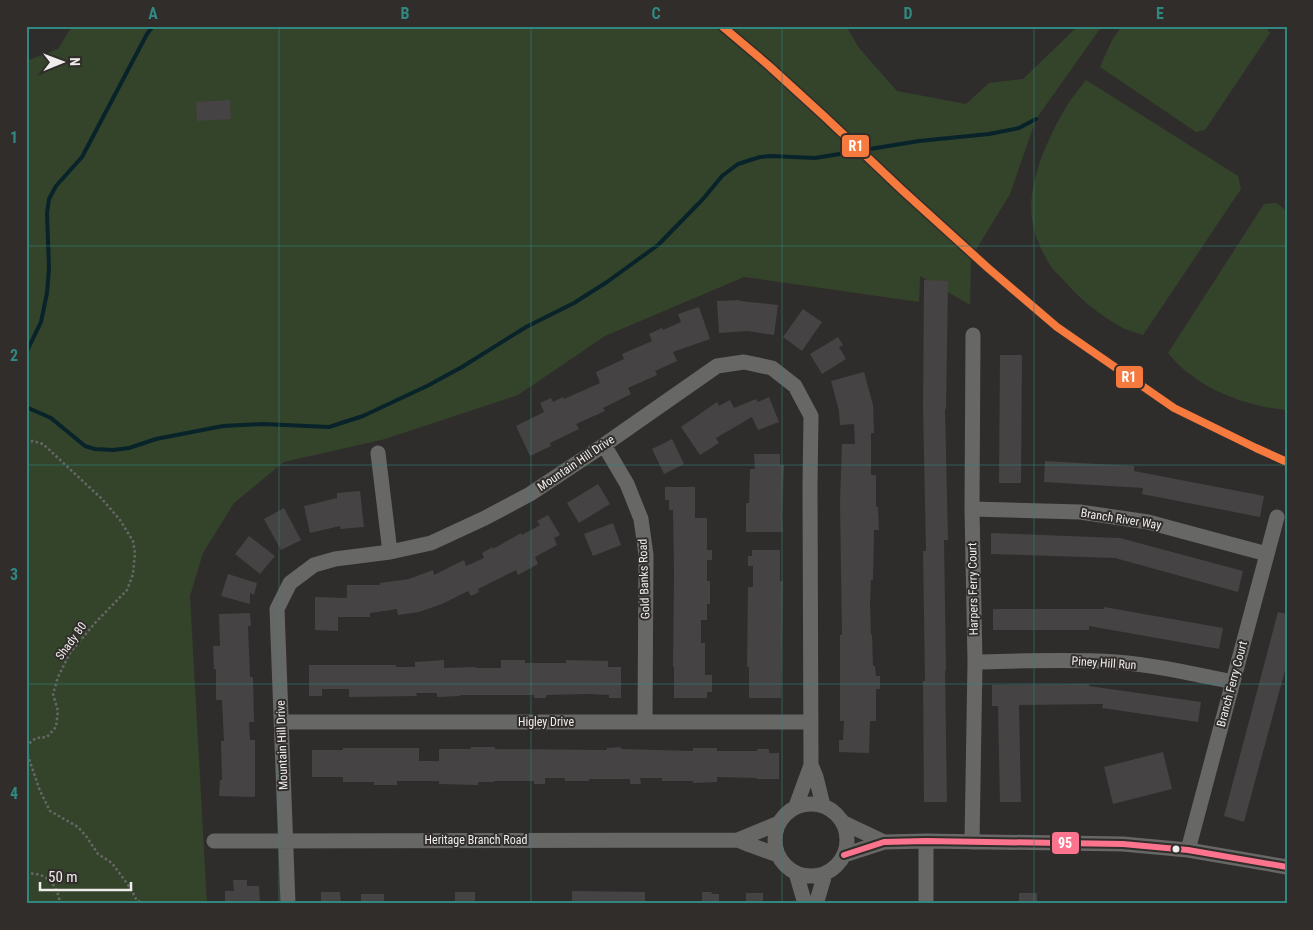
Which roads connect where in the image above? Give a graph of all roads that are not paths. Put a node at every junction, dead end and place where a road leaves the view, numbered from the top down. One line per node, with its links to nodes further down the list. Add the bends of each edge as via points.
1 (973, 335): 4 (street, Harpers Ferry Court)
2 (604, 445): 6 (street, Mountain Hill Drive, via 530,494 485,518 432,543); 11 (street, Gold Banks Road, via 627,484 641,519 646,555); 12 (street, Mountain Hill Drive, via 717,366 744,362 772,368 795,386 811,416)
3 (378, 453): 6 (street)
4 (972, 509): 7 (street, Branch River Way, via 1080,512 1148,522); 8 (street, Harpers Ferry Court)
5 (1277, 517): 7 (street, Branch Ferry Court)
6 (390, 552): 10 (street, Mountain Hill Drive, via 314,565 290,584 277,609)
7 (1267, 554): 9 (street, Branch Ferry Court)
8 (974, 662): 9 (street, Piney Hill Run, via 1118,662 1179,670); 23 (street, Harpers Ferry Court)
9 (1233, 682): 24 (street, Branch Ferry Court)
10 (282, 722): 11 (street, Higley Drive); 20 (street, Mountain Hill Drive)
11 (645, 722): 12 (street, Higley Drive)
12 (810, 722): 13 (street, Mountain Hill Drive)
13 (811, 765): 14 (street, Mountain Hill Drive); 15 (street, Mountain Hill Drive)
14 (823, 805): 15 (street, via 805,803); 17 (street, via 839,815)
15 (796, 806): 16 (street)
16 (779, 823): 18 (street, Heritage Branch Road); 25 (street, via 775,833)
17 (844, 823): 22 (street); 26 (street, via 847,845)
18 (738, 840): 20 (street, Heritage Branch Road); 25 (street, Heritage Branch Road)
19 (214, 841): 20 (street, Heritage Branch Road)
20 (285, 841): 30 (street, Mountain Hill Drive)
21 (926, 841): 22 (street); 23 (street); 33 (street)
22 (884, 842): 26 (street)
23 (972, 842): 24 (street, via 1122,844)
24 (1188, 850): 27 (street)
25 (778, 855): 28 (street)
26 (844, 855): 29 (street)
27 (1287, 867)
28 (796, 873): 29 (street, via 806,876); 31 (street)
29 (825, 874): 32 (street)
30 (288, 904)
31 (805, 904)
32 (816, 904)
33 (926, 904)

